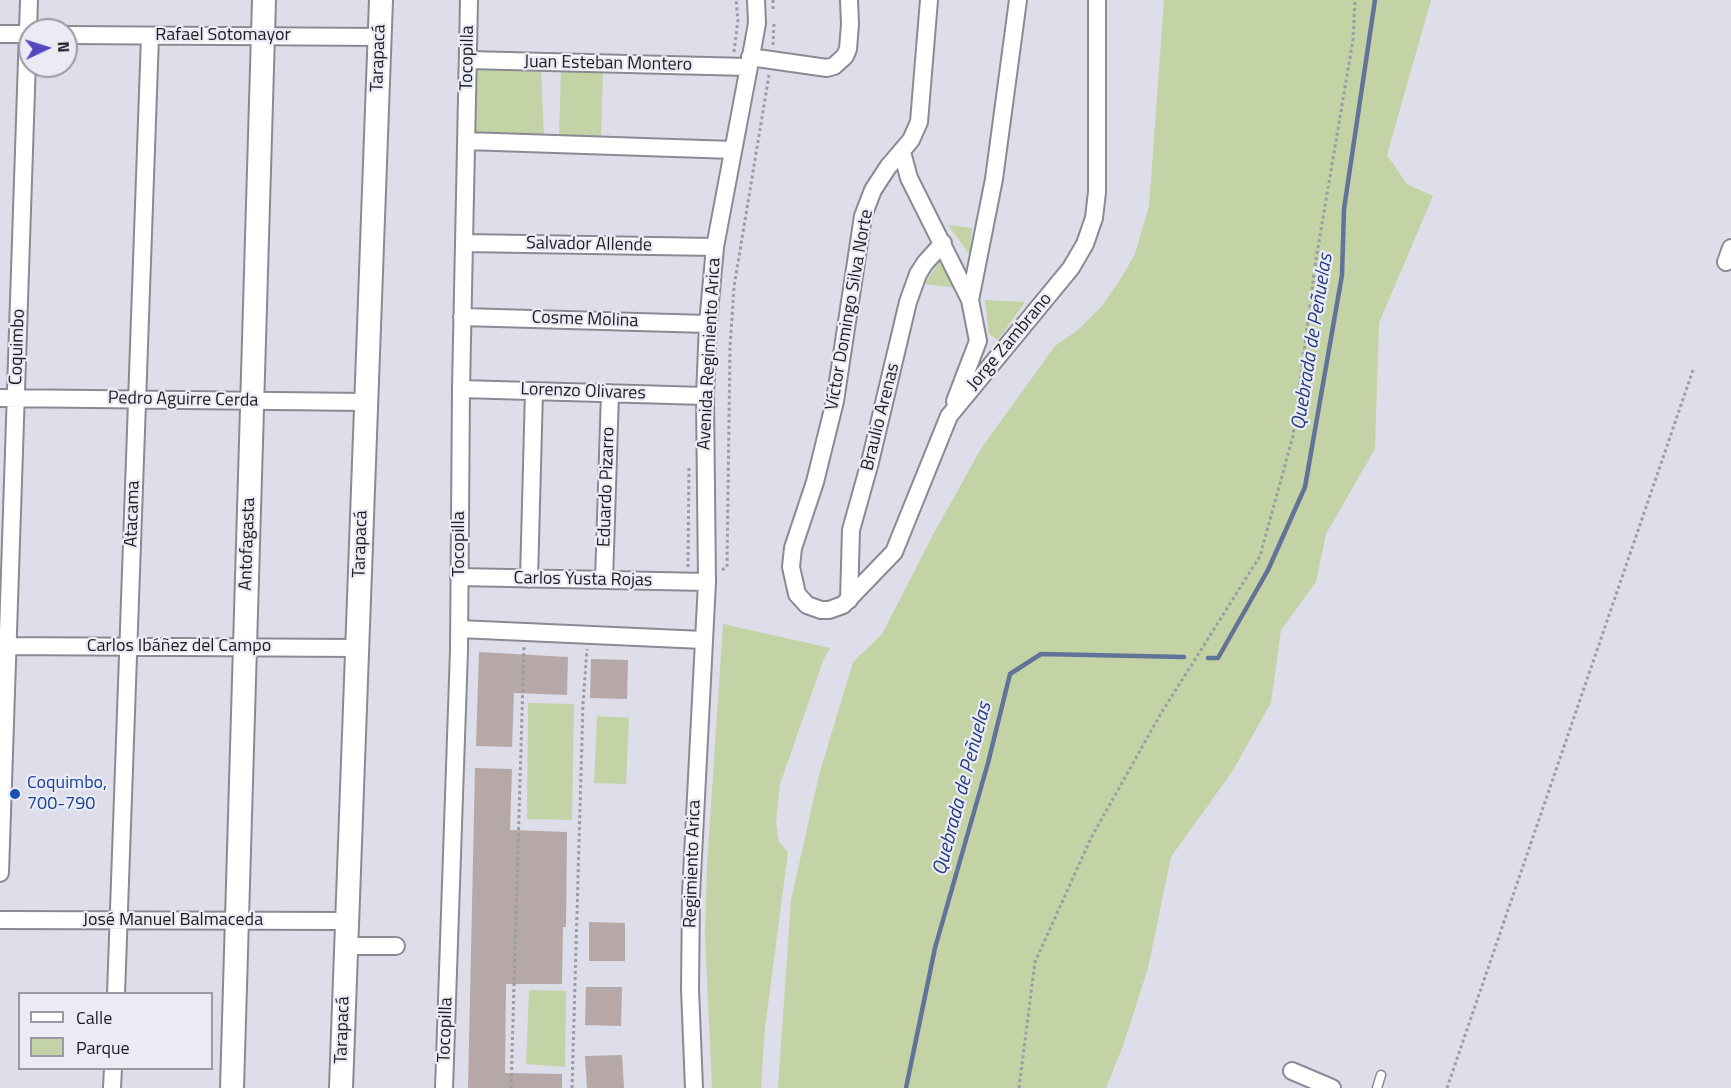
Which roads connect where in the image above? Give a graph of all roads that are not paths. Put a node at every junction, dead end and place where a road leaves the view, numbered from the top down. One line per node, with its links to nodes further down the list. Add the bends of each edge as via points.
1 (29, 0): 10 (street, Coquimbo)
2 (264, 0): 15 (main road, Antofagasta)
3 (381, 0): 16 (main road, Tarapacá)
4 (469, 0): 17 (street, Tocopilla)
5 (756, 0): 18 (street, Avenida Regimiento Arica, via 757,23)
6 (849, 0): 18 (street, Juan Esteban Montero, via 848,49 840,62 827,68 771,60)
7 (929, 0): 22 (street, Víctor Domingo Silva Norte, via 919,122)
8 (1018, 0): 26 (street, via 994,179)
9 (1097, 0): 30 (street, Jorge Zambrano, via 1094,218 1071,268)
10 (29, 18)
11 (0, 34): 12 (street)
12 (18, 34)
13 (78, 35): 14 (street, Rafael Sotomayor)
14 (150, 36): 15 (street, Rafael Sotomayor); 36 (street, Atacama)
15 (263, 36): 16 (street, Rafael Sotomayor); 37 (main road, Antofagasta)
16 (380, 38): 38 (main road, Tarapacá)
17 (468, 60): 18 (street, Juan Esteban Montero); 20 (street, Tocopilla)
18 (749, 62): 21 (street, Avenida Regimiento Arica)
19 (26, 78): 35 (street, Coquimbo)
20 (466, 141): 21 (street); 23 (street, Tocopilla)
21 (733, 150): 25 (street, Avenida Regimiento Arica)
22 (902, 152): 24 (street, via 909,178); 44 (street, Víctor Domingo Silva Norte, via 880,178 863,216 835,401 815,482 793,548 791,567)
23 (464, 243): 25 (street, Salvador Allende); 27 (street, Tocopilla)
24 (943, 243): 26 (street); 45 (street, Braulio Arenas, via 918,274 908,302 851,530)
25 (715, 248): 28 (street, Avenida Regimiento Arica)
26 (970, 300): 29 (street)
27 (462, 316): 28 (street, Cosme Molina); 31 (street, Tocopilla)
28 (708, 324): 34 (street, Avenida Regimiento Arica)
29 (978, 341): 30 (street); 39 (street)
30 (1000, 355): 39 (street, Jorge Zambrano)
31 (461, 389): 32 (street, Lorenzo Olivares); 40 (street, Tocopilla)
32 (534, 391): 33 (street, Lorenzo Olivares); 41 (street)
33 (610, 393): 34 (street, Lorenzo Olivares); 42 (street, Eduardo Pizarro)
34 (705, 396): 43 (street, Avenida Regimiento Arica)
35 (8, 398): 36 (street, Pedro Aguirre Cerda); 48 (street, Coquimbo)
36 (137, 400): 37 (street, Pedro Aguirre Cerda); 49 (street, Atacama)
37 (252, 401): 38 (street, Pedro Aguirre Cerda); 50 (main road, Antofagasta)
38 (366, 402): 51 (main road, Tarapacá)
39 (949, 416): 45 (street, Jorge Zambrano, via 894,552)
40 (459, 577): 41 (street, Carlos Yusta Rojas); 46 (street, Tocopilla)
41 (530, 579): 42 (street, Carlos Yusta Rojas)
42 (604, 580): 43 (street, Carlos Yusta Rojas)
43 (707, 582): 47 (street, Avenida Regimiento Arica)
44 (797, 594): 45 (street, Jorge Zambrano, via 807,605 821,610 836,608)
45 (849, 600)
46 (459, 629): 47 (street); 66 (street, Tocopilla)
47 (703, 640): 67 (street, Regimiento Arica, via 691,895)
48 (4, 646): 49 (street, Carlos Ibáñez del Campo); 52 (street, Coquimbo)
49 (128, 647): 50 (street, Carlos Ibáñez del Campo); 53 (street, Atacama)
50 (245, 648): 51 (street, Carlos Ibáñez del Campo); 55 (main road, Antofagasta)
51 (357, 648): 56 (main road, Tarapacá)
52 (0, 873)
53 (118, 920): 54 (street, José Manuel Balmaceda); 55 (street, José Manuel Balmaceda); 59 (street, Atacama)
54 (0, 921)
55 (237, 921): 56 (street, José Manuel Balmaceda); 64 (main road, Antofagasta)
56 (347, 921): 57 (main road, Tarapacá)
57 (346, 946): 58 (street); 65 (main road, Tarapacá)
58 (396, 946)
59 (116, 992)
60 (113, 1070): 63 (street)
61 (1292, 1071): 68 (street)
62 (1381, 1075): 69 (lane)
63 (112, 1088)
64 (232, 1088)
65 (341, 1088)
66 (444, 1088)
67 (694, 1088)
68 (1332, 1088)
69 (1377, 1088)

